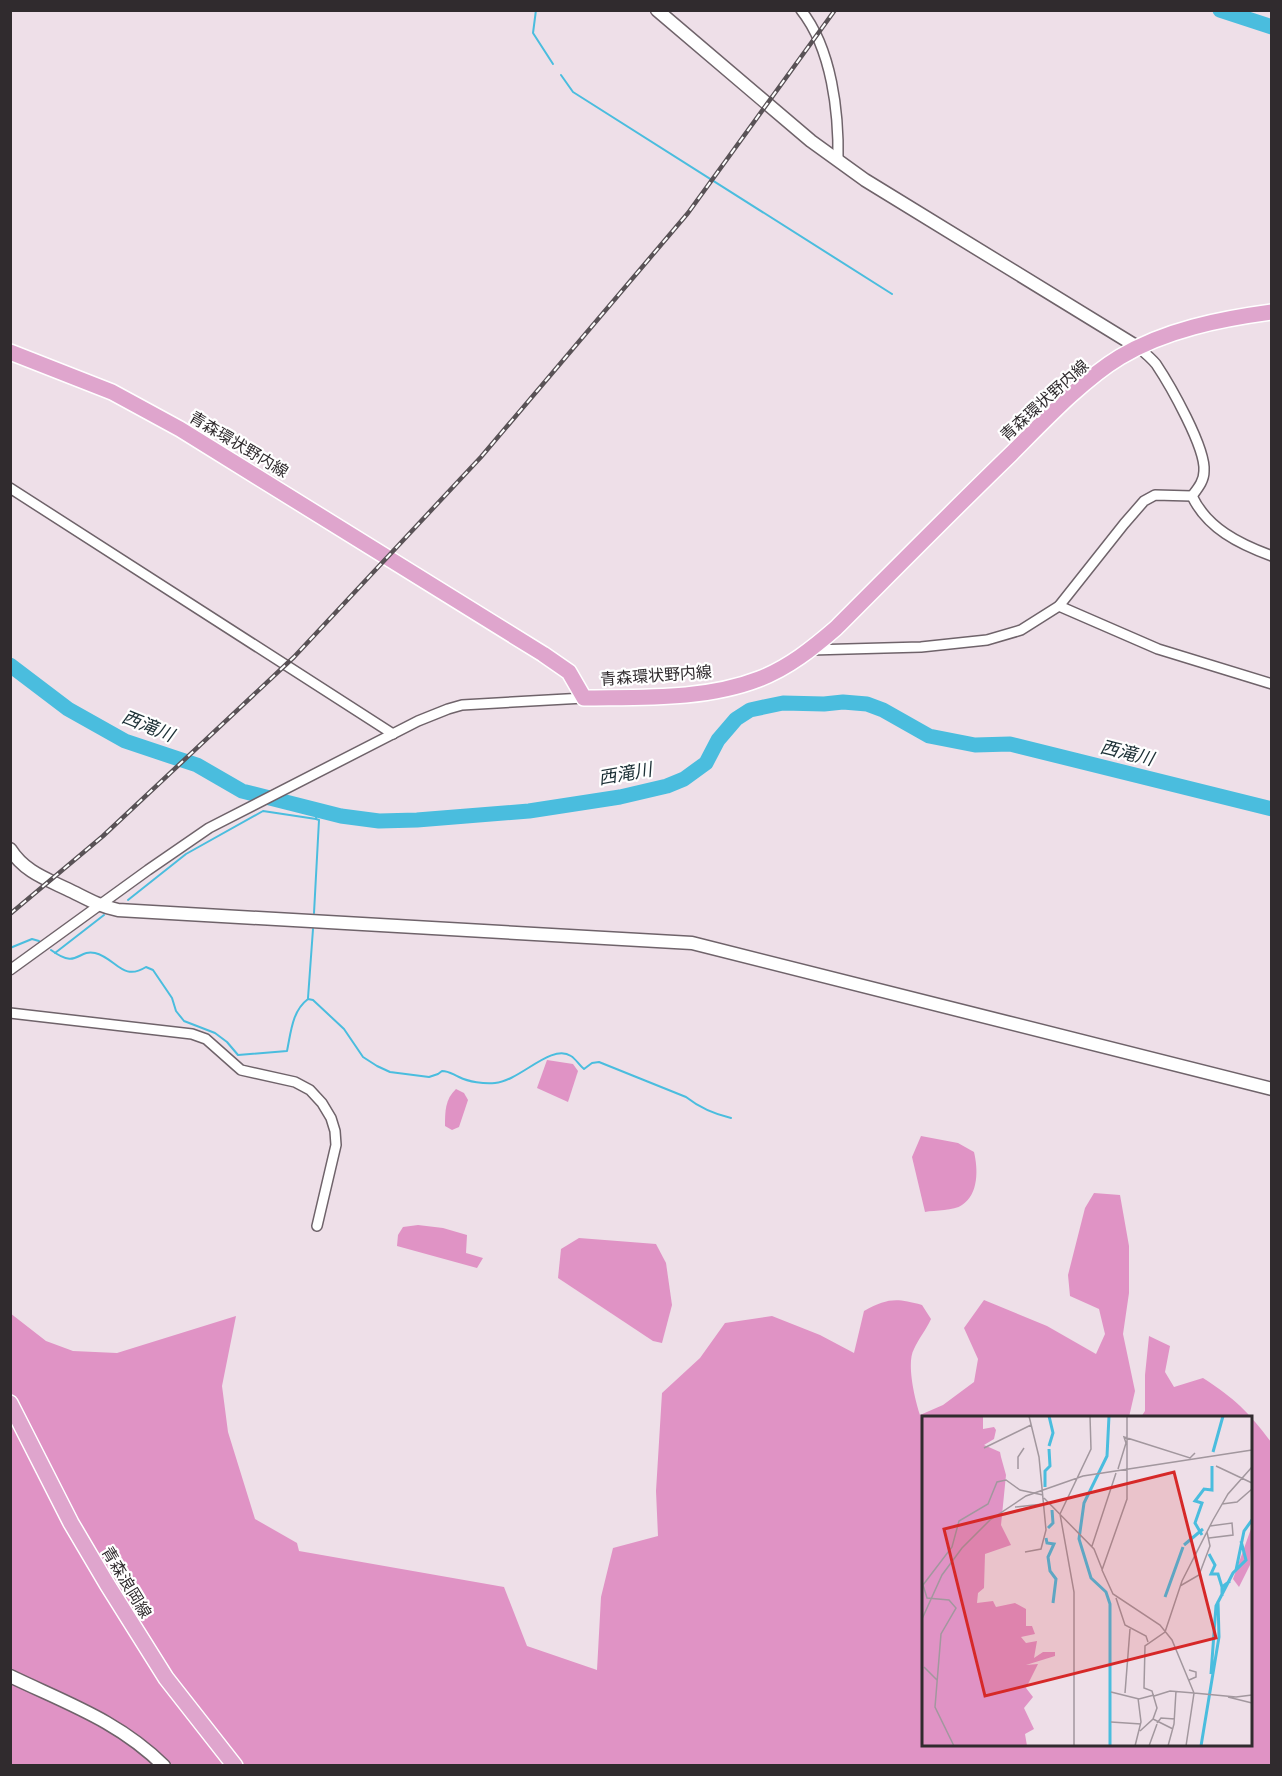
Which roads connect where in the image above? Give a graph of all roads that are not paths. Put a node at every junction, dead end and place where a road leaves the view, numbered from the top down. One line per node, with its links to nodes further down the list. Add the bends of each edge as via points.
1 (657, 10): 3 (street)
2 (801, 10): 3 (street, via 818,41 830,77 839,128)
3 (838, 161): 5 (street)
4 (1272, 312): 5 (main road, 青森環状野内線, via 1220,320)
5 (1139, 348): 8 (street, via 1156,365 1196,435 1204,472); 11 (main road, 青森環状野内線, via 1119,357 1086,383)
6 (10, 352): 13 (main road, 青森環状野内線, via 112,392 217,451 543,654 569,672)
7 (10, 488): 14 (street)
8 (1192, 496): 9 (street, via 1199,511 1214,525 1235,540); 10 (street, via 1155,495 1144,501)
9 (1272, 556)
10 (1059, 606): 11 (street, via 1021,630 987,640 921,647); 12 (street, via 1158,649)
11 (811, 650): 13 (main road, 青森環状野内線, via 760,679 739,685 705,692)
12 (1272, 684)
13 (584, 698): 14 (street, via 462,705)
14 (393, 734): 16 (street, via 193,839)
15 (10, 849): 16 (street, via 38,876)
16 (99, 906): 17 (street); 19 (street, via 137,912 692,943)
17 (10, 970)
18 (10, 1013): 20 (street, via 192,1034 206,1039 241,1070 295,1082 310,1090 331,1118 336,1145)
19 (1272, 1089)
20 (317, 1226)
21 (10, 1403): 24 (main road, 青森浪岡線, via 71,1523 113,1594 166,1678)
22 (10, 1676): 23 (street, via 117,1727)
23 (164, 1766)
24 (235, 1766)

